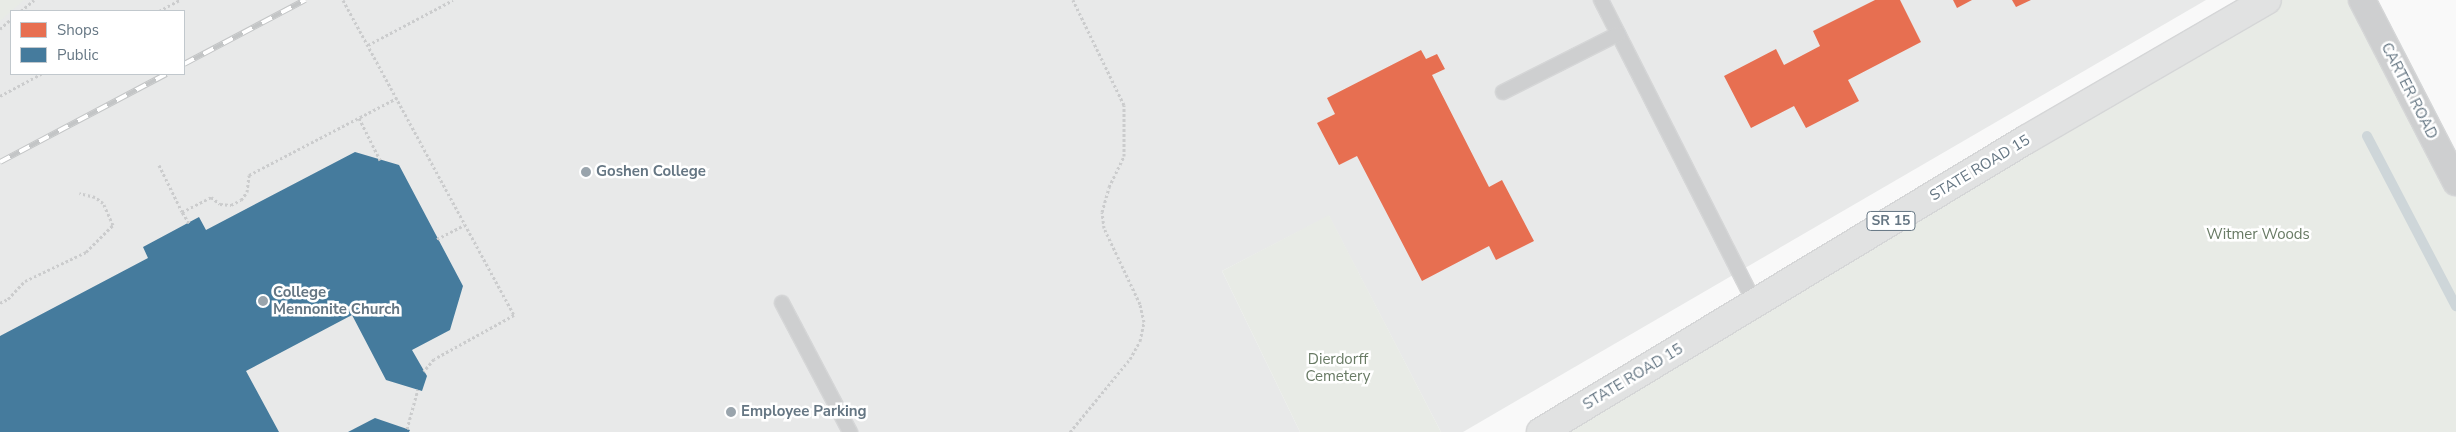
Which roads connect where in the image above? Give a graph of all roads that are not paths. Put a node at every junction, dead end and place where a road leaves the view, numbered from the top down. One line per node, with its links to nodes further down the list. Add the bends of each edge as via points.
1 (1600, 0): 4 (lane)
2 (2267, 0): 8 (main road, STATE ROAD 15 / SR 15, via 2027,139)
3 (2362, 0): 6 (street, CARTER ROAD)
4 (1618, 34): 5 (lane); 8 (lane)
5 (1503, 92)
6 (2456, 182)
7 (782, 303): 9 (lane)
8 (1755, 303): 10 (main road, STATE ROAD 15 / SR 15)
9 (850, 432)
10 (1541, 432)

